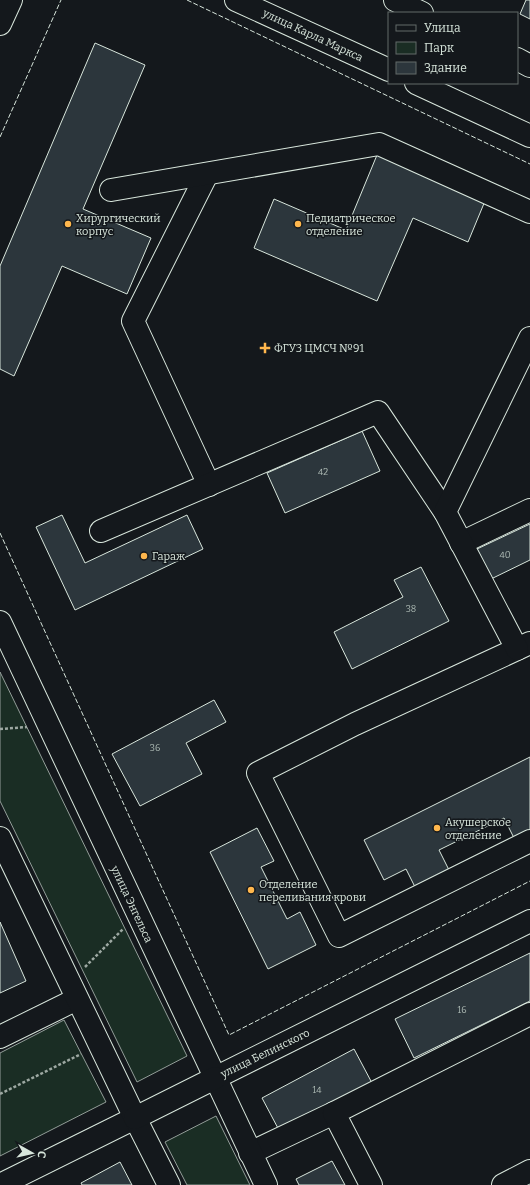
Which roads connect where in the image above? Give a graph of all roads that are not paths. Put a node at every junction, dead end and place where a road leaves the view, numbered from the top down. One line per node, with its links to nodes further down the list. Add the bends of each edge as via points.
1 (11, 0): 5 (main road)
2 (236, 0): 8 (main road, улица Карла Маркса)
3 (395, 0): 4 (main road)
4 (420, 12)
5 (0, 24)
6 (518, 60): 7 (main road)
7 (530, 66)
8 (388, 70)
9 (418, 84): 10 (main road)
10 (530, 136)
11 (207, 174): 12 (main road); 13 (main road, via 379,144); 15 (main road, via 133,320)
12 (111, 190)
13 (530, 212)
14 (530, 338): 17 (main road)
15 (209, 485): 17 (main road, via 378,412); 18 (main road)
16 (530, 510): 19 (main road)
17 (445, 512): 19 (main road)
18 (101, 531)
19 (461, 543): 21 (main road)
20 (0, 622): 28 (main road, улица Энгельса)
21 (523, 646): 23 (main road, via 355,724 258,773 339,936)
22 (0, 838): 25 (main road)
23 (530, 841)
24 (530, 921): 28 (main road, улица Белинского)
25 (74, 991): 27 (main road); 30 (main road)
26 (530, 1014): 29 (main road)
27 (0, 1037)
28 (215, 1078): 30 (main road, улица Белинского); 31 (main road, улица Энгельса)
29 (334, 1113): 31 (main road); 36 (main road)
30 (135, 1118): 33 (main road, улица Белинского); 34 (main road)
31 (250, 1153): 35 (main road, улица Энгельса)
32 (530, 1171): 37 (main road)
33 (0, 1185)
34 (169, 1185)
35 (266, 1185)
36 (371, 1185)
37 (503, 1185)

